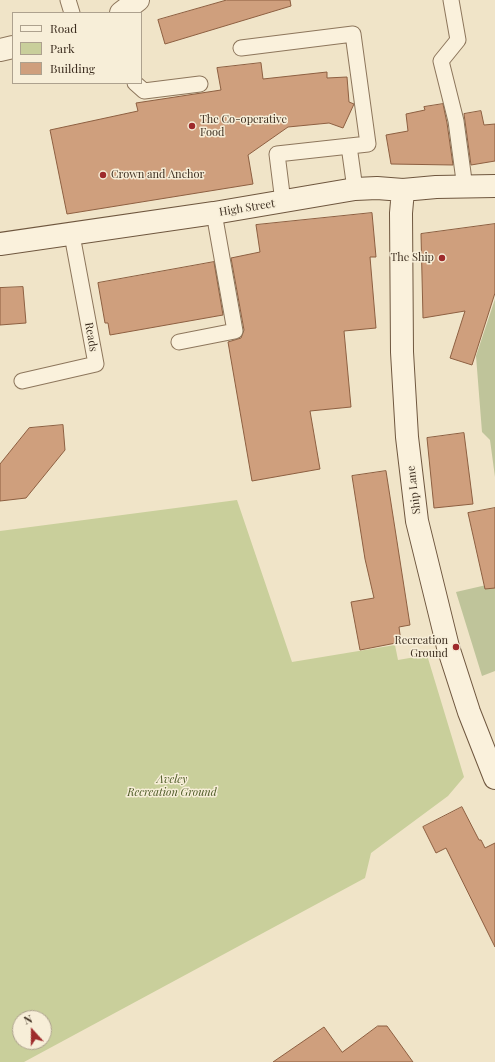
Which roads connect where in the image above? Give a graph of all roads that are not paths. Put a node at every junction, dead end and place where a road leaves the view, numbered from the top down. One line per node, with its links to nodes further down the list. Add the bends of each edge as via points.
1 (68, 0): 4 (lane)
2 (138, 0): 5 (street)
3 (451, 0): 13 (lane, via 458,40 442,61 456,121)
4 (72, 12)
5 (122, 12)
6 (12, 47): 8 (street)
7 (241, 48): 11 (lane, via 353,34 368,144)
8 (0, 50)
9 (136, 84): 10 (lane, via 144,91)
10 (200, 84)
11 (349, 146): 14 (lane); 16 (lane, via 277,154)
12 (495, 186): 13 (street, High Street)
13 (465, 188): 15 (street, High Street)
14 (355, 189): 15 (street, High Street); 16 (street, High Street)
15 (403, 190): 22 (street, Ship Lane, via 402,352 407,437 417,521 448,647 469,712)
16 (283, 202): 17 (street, High Street)
17 (214, 213): 18 (street, High Street); 20 (lane, via 235,331)
18 (72, 235): 19 (street, High Street); 21 (lane, Reads, via 96,364)
19 (0, 244)
20 (179, 342)
21 (22, 381)
22 (495, 778)

